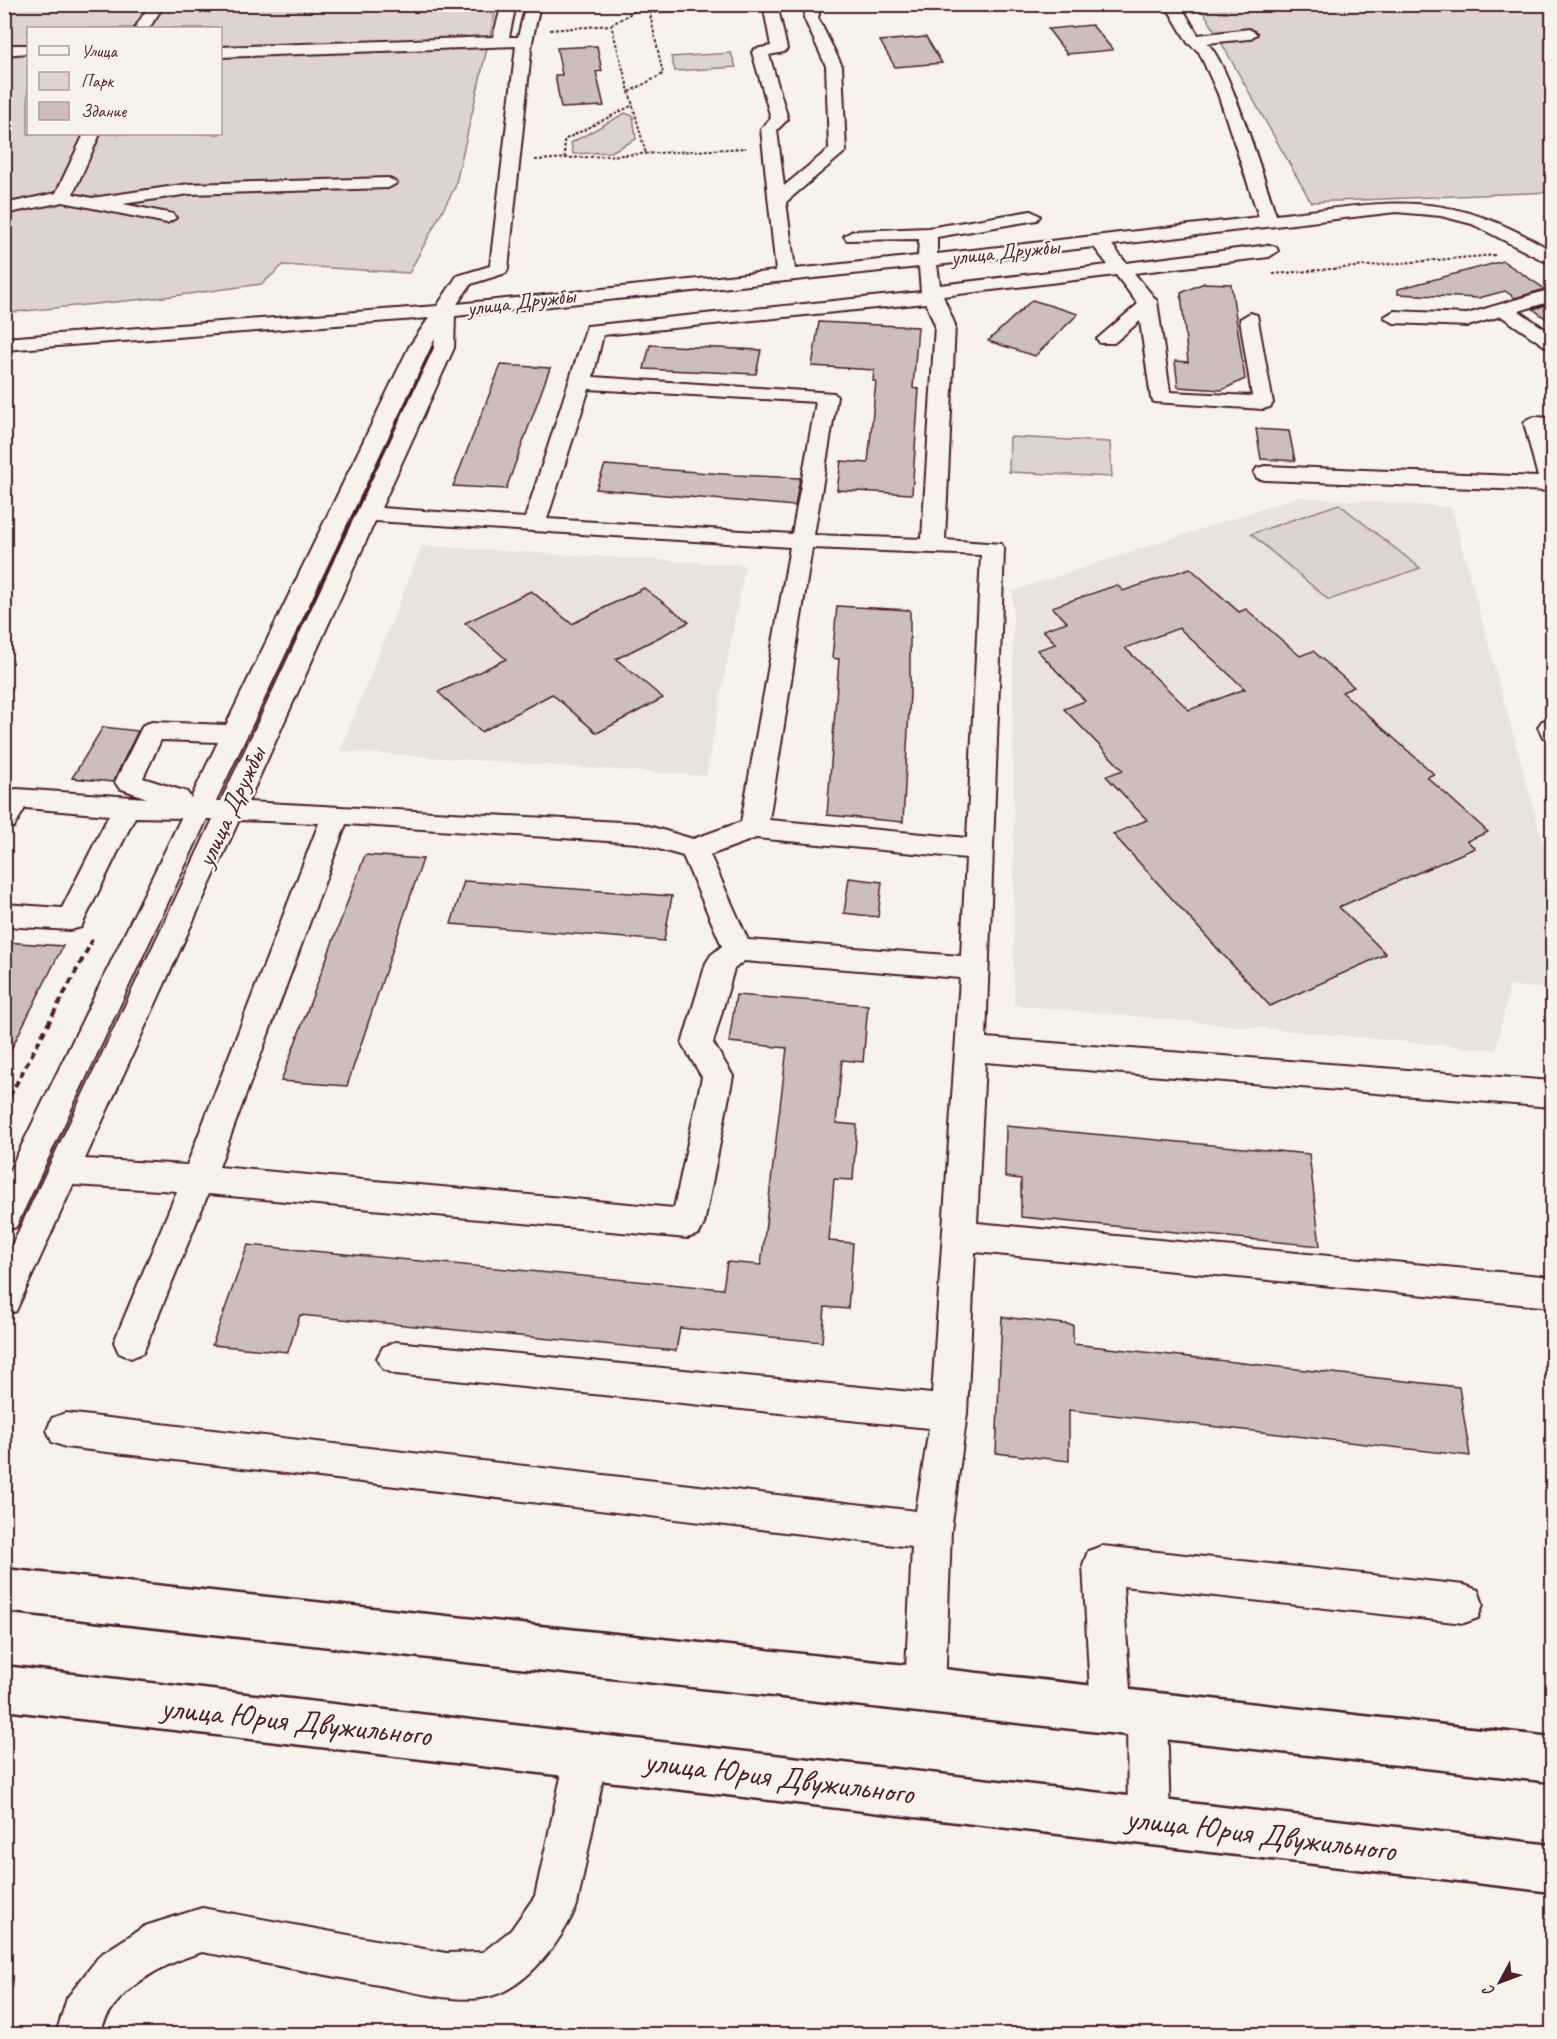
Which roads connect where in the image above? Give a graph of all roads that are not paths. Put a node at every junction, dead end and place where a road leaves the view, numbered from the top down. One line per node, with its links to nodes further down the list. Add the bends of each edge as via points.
1 (158, 4): 7 (street)
2 (508, 4): 11 (street)
3 (533, 4): 9 (street)
4 (814, 4): 18 (street, via 812,18 834,66 838,151)
5 (1172, 4): 10 (street)
6 (763, 5): 18 (street, via 779,49 760,52 780,119 769,129)
7 (143, 27)
8 (1249, 34): 10 (street)
9 (525, 36): 11 (street); 36 (street, via 499,269 464,280)
10 (1193, 40): 23 (street, via 1206,50 1226,94)
11 (500, 41): 14 (street)
12 (27, 49): 13 (street)
13 (4, 50)
14 (222, 52)
15 (92, 135): 17 (street)
16 (388, 183): 19 (street, via 189,189)
17 (63, 196): 19 (street); 20 (street)
18 (778, 200): 31 (street)
19 (92, 202): 22 (street)
20 (4, 209)
21 (1031, 216): 24 (street)
22 (167, 218)
23 (1269, 221): 26 (street, улица Дружбы); 28 (street, улица Дружбы, via 1396,207 1431,208 1470,215 1499,227)
24 (928, 232): 25 (street); 29 (street)
25 (853, 236)
26 (1098, 242): 29 (street, улица Дружбы); 30 (street)
27 (1269, 251): 30 (street)
28 (1552, 259)
29 (927, 261): 31 (street, улица Дружбы); 32 (street)
30 (1119, 267): 32 (street); 34 (street)
31 (786, 274): 36 (street, улица Дружбы)
32 (931, 294): 42 (street, via 594,330); 51 (street, via 945,325)
33 (1552, 295): 35 (street)
34 (1147, 306): 39 (street); 43 (street)
35 (1504, 310): 37 (street, via 1468,320); 40 (street)
36 (446, 311): 41 (street, улица Дружбы); 48 (street, улица Дружбы, via 444,348); 52 (street, улица Дружбы, via 419,347)
37 (1394, 317)
38 (1250, 319): 43 (street, via 1263,403)
39 (1107, 339)
40 (1552, 342)
41 (4, 344)
42 (581, 382): 49 (street); 50 (street, via 827,397)
43 (1161, 398): 44 (street)
44 (1165, 422)
45 (1552, 424): 47 (street, via 1535,423)
46 (1264, 473): 47 (street)
47 (1552, 484)
48 (366, 514): 49 (street); 55 (street, улица Дружбы)
49 (534, 525): 50 (street)
50 (802, 541): 51 (street); 58 (street)
51 (933, 546): 60 (street, via 993,549)
52 (235, 734): 54 (street, улица Дружбы); 54 (street, via 152,731 128,782 169,794)
53 (126, 807): 54 (street); 57 (street, via 17,798); 61 (street, via 71,919)
54 (199, 809): 55 (street); 68 (street, улица Дружбы)
55 (229, 811): 56 (street); 66 (street, улица Дружбы)
56 (336, 814): 59 (street, via 638,832); 67 (street)
57 (4, 820)
58 (754, 828): 59 (street); 60 (street)
59 (693, 849): 62 (street)
60 (980, 849): 63 (street)
61 (4, 915)
62 (738, 950): 63 (street); 67 (street, via 721,963 697,1044 718,1076 687,1224)
63 (975, 968): 64 (street)
64 (970, 1049): 65 (street); 69 (street)
65 (1552, 1094)
66 (64, 1171): 67 (street); 71 (street, улица Дружбы)
67 (198, 1179): 72 (street)
68 (6, 1212)
69 (958, 1236): 70 (street); 74 (street)
70 (1552, 1292)
71 (4, 1300)
72 (131, 1342)
73 (395, 1358): 74 (street)
74 (949, 1413): 76 (street)
75 (65, 1430): 76 (street)
76 (932, 1532): 80 (street)
77 (4, 1590): 80 (main road)
78 (1464, 1604): 81 (street, via 1102,1565)
79 (4, 1688): 82 (main road, улица Юрия Двужильного)
80 (925, 1689): 81 (main road)
81 (1129, 1713): 83 (main road); 84 (street)
82 (587, 1754): 84 (main road, улица Юрия Двужильного); 86 (street, via 555,1905 527,1946 490,1974 446,1975 202,1930 161,1942 117,1971 83,2014)
83 (1552, 1760)
84 (1149, 1821): 85 (main road, улица Юрия Двужильного)
85 (1552, 1869)
86 (78, 2034)

